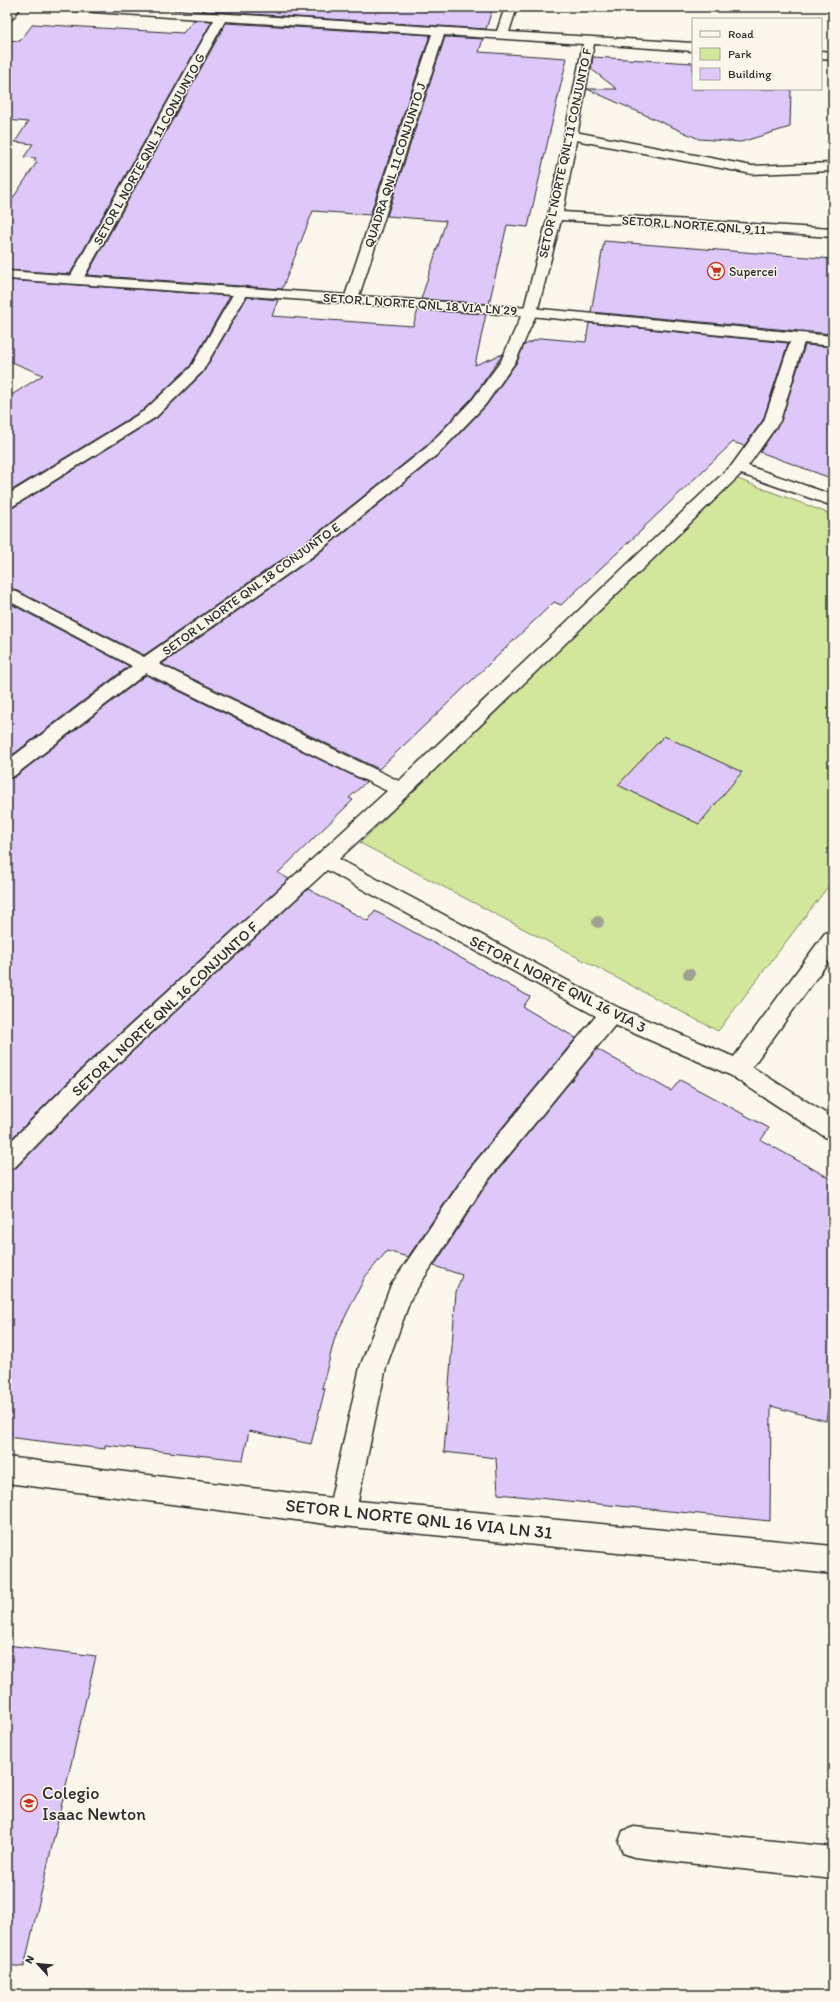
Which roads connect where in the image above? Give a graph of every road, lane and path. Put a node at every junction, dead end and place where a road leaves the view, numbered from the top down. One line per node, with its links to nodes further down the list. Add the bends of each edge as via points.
1 (15, 7): 5 (street)
2 (64, 7): 4 (street)
3 (511, 7): 8 (street)
4 (169, 10): 6 (street)
5 (7, 18)
6 (222, 18): 7 (street); 18 (street, SETOR L NORTE QNL 11 CONJUNTO G)
7 (439, 32): 8 (street); 20 (street, QUADRA QNL 11 CONJUNTO J)
8 (502, 34): 9 (street)
9 (589, 40): 10 (street); 13 (street, SETOR L NORTE QNL 11 CONJUNTO F)
10 (692, 47)
11 (822, 55): 12 (street)
12 (833, 56)
13 (570, 135): 14 (street, via 752,170); 15 (street, SETOR L NORTE QNL 11 CONJUNTO F)
14 (833, 168)
15 (555, 216): 16 (street, SETOR L NORTE QNL 9 11); 21 (street, SETOR L NORTE QNL 11 CONJUNTO F)
16 (833, 233)
17 (7, 275): 18 (street, SETOR L NORTE QNL 18 VIA LN 29)
18 (76, 279): 19 (street, SETOR L NORTE QNL 18 VIA LN 29)
19 (242, 291): 20 (street, SETOR L NORTE QNL 18 VIA LN 29); 26 (street, via 196,369 150,414)
20 (352, 299): 21 (street, SETOR L NORTE QNL 18 VIA LN 29)
21 (530, 312): 22 (street, SETOR L NORTE QNL 18 VIA LN 29); 28 (street, SETOR L NORTE QNL 18 CONJUNTO E, via 508,360 479,402 433,450 307,552)
22 (798, 339): 23 (street, SETOR L NORTE QNL 18 VIA LN 29); 24 (street, SETOR L NORTE QNL 16 CONJUNTO F, via 772,421)
23 (833, 341)
24 (738, 468): 25 (street); 30 (street, SETOR L NORTE QNL 16 CONJUNTO F)
25 (833, 501)
26 (7, 502)
27 (7, 592): 28 (street)
28 (145, 665): 29 (street, SETOR L NORTE QNL 18 CONJUNTO E); 30 (street)
29 (7, 771)
30 (401, 790): 31 (street, SETOR L NORTE QNL 16 CONJUNTO F)
31 (325, 860): 33 (street, SETOR L NORTE QNL 16 VIA 3); 36 (street, SETOR L NORTE QNL 16 CONJUNTO F, via 94,1072)
32 (833, 939): 34 (street)
33 (611, 1014): 34 (street, SETOR L NORTE QNL 16 VIA 3); 38 (street, via 477,1177 400,1293 373,1367)
34 (738, 1069): 35 (street, SETOR L NORTE QNL 16 VIA 3)
35 (833, 1130)
36 (7, 1160)
37 (7, 1470): 38 (street, SETOR L NORTE QNL 16 VIA LN 31)
38 (342, 1513): 39 (street, SETOR L NORTE QNL 16 VIA LN 31)
39 (833, 1560)
40 (634, 1842): 41 (street)
41 (833, 1863)

